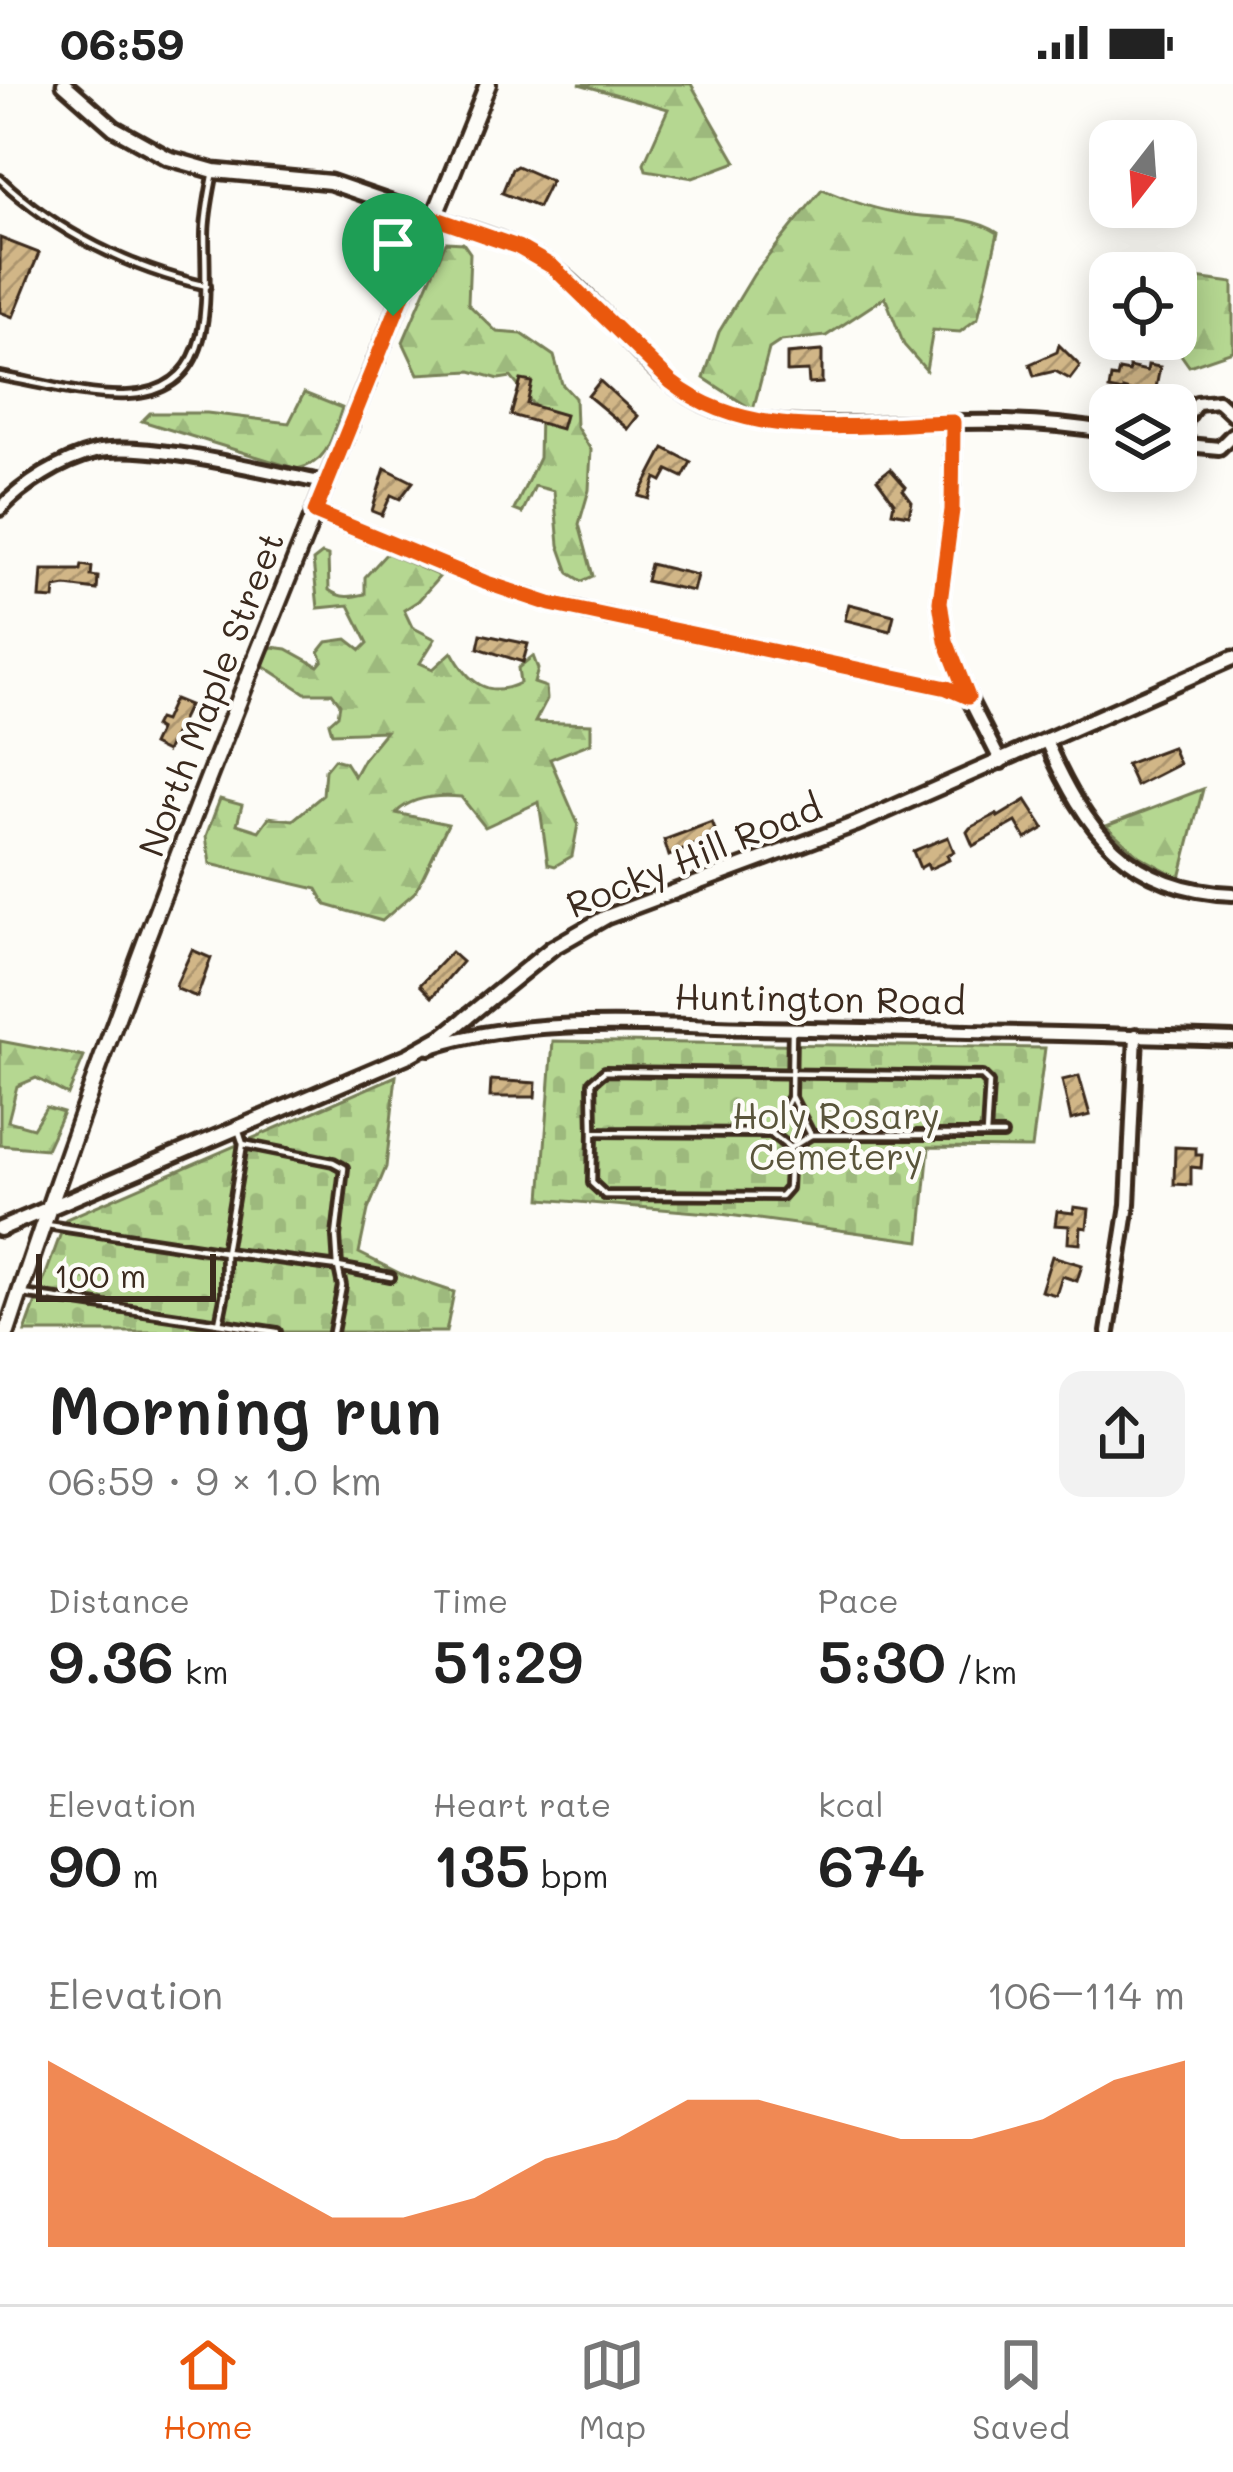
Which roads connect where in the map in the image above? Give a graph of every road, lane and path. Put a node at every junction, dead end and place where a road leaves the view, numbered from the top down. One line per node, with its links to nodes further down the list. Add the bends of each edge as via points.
1 (64, 84): 3 (street, via 150,149)
2 (488, 84): 5 (main road, North Maple Street)
3 (214, 171): 5 (street, via 330,182); 6 (lane, via 204,230)
4 (0, 179): 6 (lane, via 104,251)
5 (434, 218): 10 (street, via 553,267 671,382 719,411 796,425); 14 (main road, North Maple Street)
6 (207, 286): 7 (lane, via 191,361 152,392 123,395)
7 (0, 376)
8 (1197, 404): 9 (street, via 1218,401)
9 (1233, 415)
10 (953, 422): 11 (street); 18 (street, via 940,602)
11 (1089, 429)
12 (1233, 434): 13 (street, via 1219,448)
13 (1197, 446)
14 (326, 483): 15 (street, via 136,450 96,452 24,487); 16 (main road, North Maple Street)
15 (0, 509)
16 (315, 512): 18 (street, via 550,604); 36 (main road, North Maple Street)
17 (1233, 658): 19 (street, Rocky Hill Road)
18 (968, 697): 20 (street)
19 (1046, 741): 20 (street, Rocky Hill Road); 21 (street, via 1088,821 1127,862 1179,886)
20 (1001, 762): 25 (street, Rocky Hill Road, via 584,928)
21 (1233, 893)
22 (792, 1028): 23 (street, Huntington Road); 25 (street, Huntington Road, via 516,1029); 26 (lane)
23 (1136, 1035): 24 (street, Huntington Road); 46 (street, via 1128,1205)
24 (1233, 1039)
25 (409, 1055): 28 (street, Rocky Hill Road)
26 (791, 1073): 27 (lane); 29 (lane, via 601,1072 592,1082); 32 (lane, via 982,1076 989,1083)
27 (791, 1096): 30 (lane); 31 (lane)
28 (238, 1129): 34 (lane); 36 (street, Rocky Hill Road)
29 (593, 1132): 30 (lane); 35 (lane, via 592,1184 605,1195 781,1196)
30 (770, 1133): 35 (lane)
31 (811, 1135): 32 (lane); 35 (lane)
32 (986, 1135): 33 (lane)
33 (1003, 1135)
34 (243, 1144): 38 (lane); 39 (lane, via 344,1168)
35 (790, 1148)
36 (44, 1217): 37 (street, Rocky Hill Road); 38 (lane); 41 (main road, North Maple Street)
37 (0, 1229)
38 (225, 1252): 39 (lane); 42 (lane)
39 (338, 1268): 40 (lane); 45 (lane)
40 (391, 1277)
41 (19, 1294): 42 (lane); 43 (main road, North Maple Street)
42 (219, 1323): 44 (lane)
43 (7, 1332)
44 (277, 1332)
45 (333, 1332)
46 (1108, 1332)

